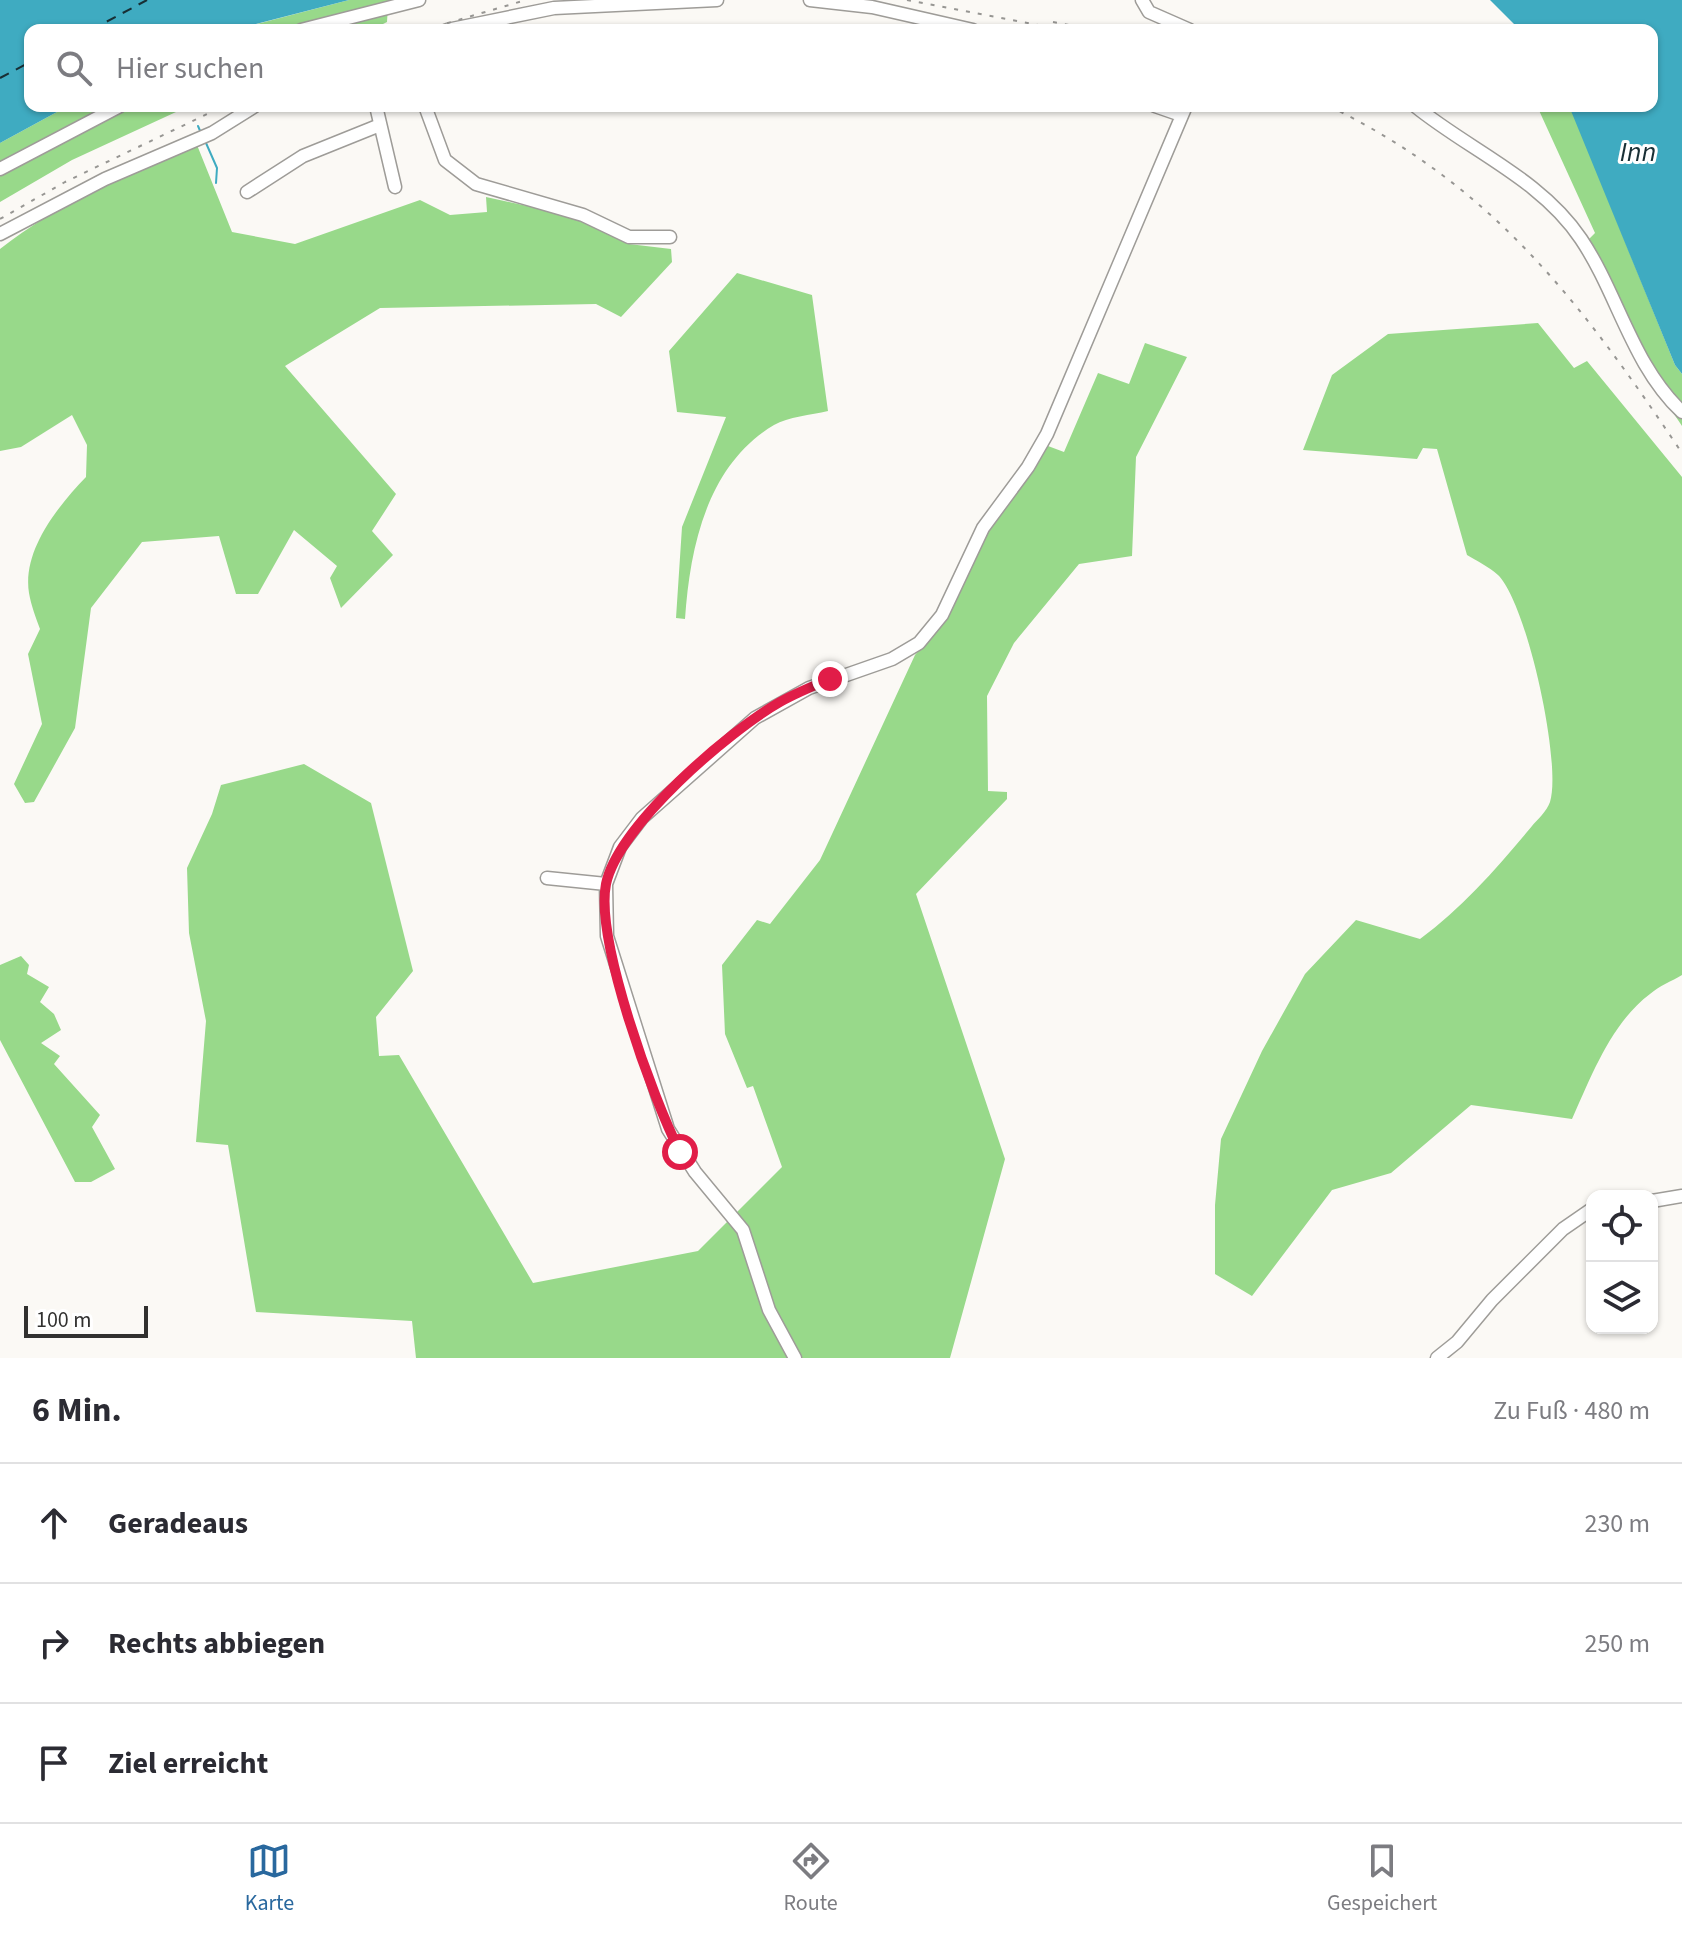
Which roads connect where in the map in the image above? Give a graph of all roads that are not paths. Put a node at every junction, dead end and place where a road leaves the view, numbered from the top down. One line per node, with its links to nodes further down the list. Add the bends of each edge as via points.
1 (419, 0): 5 (street)
2 (717, 0): 6 (street, via 554,8)
3 (810, 0): 7 (street)
4 (1142, 0): 8 (street, via 1149,12)
5 (325, 24)
6 (476, 24)
7 (947, 24)
8 (1176, 24)
9 (109, 112): 16 (street)
10 (245, 112): 19 (street)
11 (377, 112): 15 (street)
12 (427, 112): 20 (street, via 445,160 476,184 583,215 629,237)
13 (1184, 112): 23 (street, via 1047,434 983,528 928,634 909,651 809,688 755,718 642,818 620,847)
14 (1424, 112): 21 (street, via 1531,187 1569,223 1649,372)
15 (380, 125): 17 (street); 18 (street, via 303,156)
16 (0, 169)
17 (395, 187)
18 (247, 192)
19 (0, 234)
20 (670, 237)
21 (1682, 412)
22 (547, 878): 23 (street)
23 (606, 884): 27 (street, via 607,936 668,1129 743,1230 769,1310)
24 (1682, 1196): 25 (street)
25 (1658, 1200)
26 (1586, 1213): 28 (street, via 1563,1229)
27 (795, 1358)
28 (1437, 1358)

